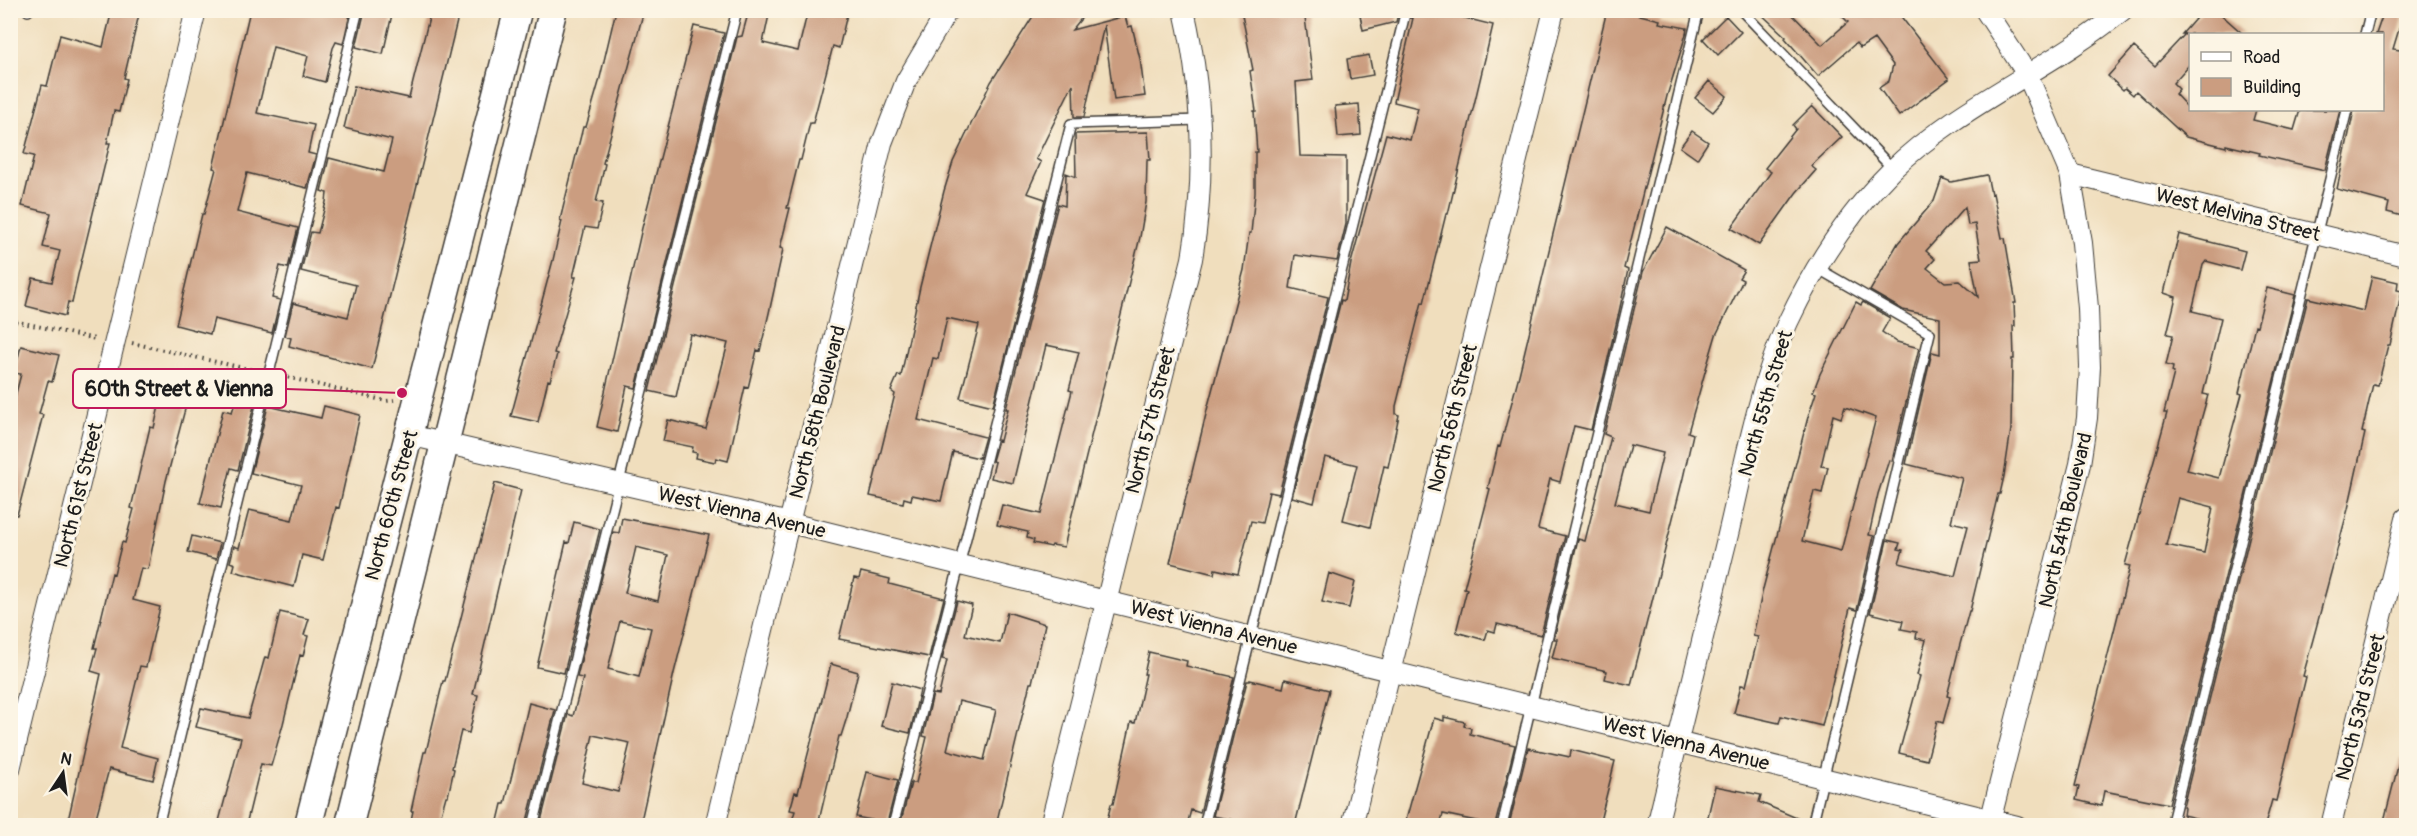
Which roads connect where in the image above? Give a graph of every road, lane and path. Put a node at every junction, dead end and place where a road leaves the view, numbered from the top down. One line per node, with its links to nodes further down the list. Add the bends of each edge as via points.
1 (196, 10): 25 (street, North 61st Street)
2 (358, 10): 26 (lane)
3 (518, 10): 28 (main road, North 60th Street)
4 (553, 10): 29 (main road, North 60th Street)
5 (736, 10): 30 (lane)
6 (948, 10): 32 (street, North 58th Boulevard, via 906,81 882,143)
7 (1184, 10): 18 (street, North 57th Street)
8 (1406, 10): 35 (lane)
9 (1554, 10): 36 (street, North 56th Street)
10 (1699, 10): 37 (lane)
11 (1742, 10): 19 (lane)
12 (1985, 10): 16 (street)
13 (2123, 10): 16 (street, North 55th Street)
14 (2371, 10): 15 (lane)
15 (2365, 33)
16 (2027, 74): 19 (street, North 55th Street, via 1936,133); 20 (street, North 54th Boulevard)
17 (2347, 111): 21 (lane)
18 (1200, 120): 33 (lane, via 1071,124); 34 (street, North 57th Street, via 1202,169 1191,259)
19 (1893, 169): 23 (street, North 55th Street, via 1863,200)
20 (2070, 174): 21 (street, West Melvina Street); 41 (street, North 54th Boulevard, via 2088,308 2087,418 2066,525)
21 (2316, 234): 22 (street, West Melvina Street); 55 (lane)
22 (2406, 256)
23 (1817, 268): 38 (street, North 55th Street, via 1788,323 1760,407); 40 (lane, via 1930,333)
24 (10, 320): 25 (path)
25 (115, 342): 26 (path); 39 (street, North 61st Street)
26 (269, 373): 27 (path); 42 (lane)
27 (395, 400)
28 (409, 435): 29 (street, West Vienna Avenue); 43 (main road, North 60th Street)
29 (444, 442): 30 (street, West Vienna Avenue); 44 (main road, North 60th Street)
30 (617, 482): 32 (street, West Vienna Avenue); 45 (lane)
31 (2406, 518): 56 (street, North 53rd Street)
32 (790, 523): 33 (street, West Vienna Avenue); 46 (street, North 58th Boulevard)
33 (958, 565): 34 (street, West Vienna Avenue); 47 (lane)
34 (1105, 600): 35 (street, West Vienna Avenue); 48 (street, North 57th Street)
35 (1252, 636): 36 (street, West Vienna Avenue); 49 (lane)
36 (1389, 670): 37 (street, West Vienna Avenue); 50 (street, North 56th Street)
37 (1531, 705): 38 (street, West Vienna Avenue); 51 (lane)
38 (1678, 741): 40 (street, West Vienna Avenue); 52 (street, North 55th Street)
39 (10, 769)
40 (1824, 777): 41 (street, West Vienna Avenue); 53 (lane)
41 (1990, 822): 54 (street, West Vienna Avenue)
42 (158, 825)
43 (308, 825)
44 (349, 825)
45 (533, 825)
46 (715, 825)
47 (893, 825)
48 (1050, 825)
49 (1204, 825)
50 (1352, 825)
51 (1502, 825)
52 (1657, 825)
53 (1812, 825)
54 (2017, 825)
55 (2171, 825)
56 (2331, 825)

